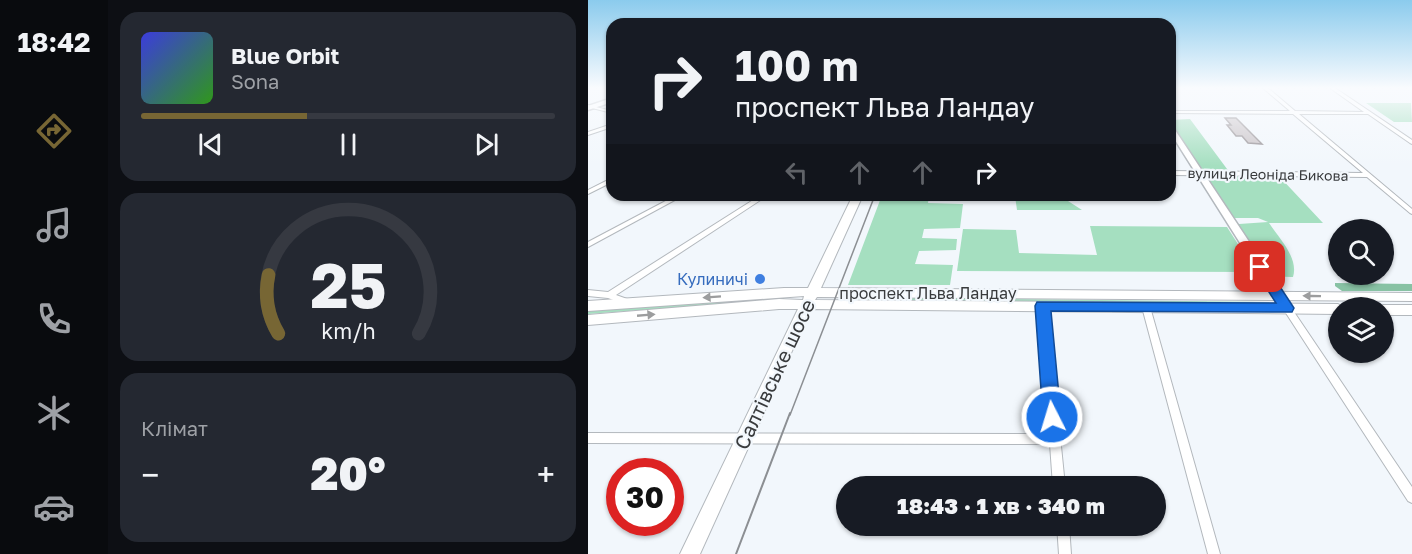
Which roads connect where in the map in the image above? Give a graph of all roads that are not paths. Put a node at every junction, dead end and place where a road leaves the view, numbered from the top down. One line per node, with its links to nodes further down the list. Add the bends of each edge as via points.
1 (1296, 114): 9 (street)
2 (1369, 114): 6 (street)
3 (606, 127): 4 (street)
4 (588, 134)
5 (1176, 136): 8 (street)
6 (1412, 142)
7 (1176, 172): 8 (street, вулиця Леоніда Бикова)
8 (1200, 173): 9 (street, вулиця Леоніда Бикова); 19 (street)
9 (1366, 175): 15 (street)
10 (606, 183): 11 (street)
11 (588, 192)
12 (670, 201): 16 (street)
13 (756, 201): 18 (street)
14 (855, 201): 21 (main road, Салтівське шосе)
15 (1412, 212)
16 (588, 245)
17 (588, 293): 18 (street)
18 (609, 295): 22 (street)
19 (1278, 296): 20 (main road, проспект Льва Ландау, one-way to 19); 21 (main road, проспект Льва Ландау); 26 (street)
20 (1412, 297)
21 (810, 298): 22 (main road, проспект Льва Ландау, one-way to 22, via 768,292); 24 (main road, проспект Льва Ландау); 30 (main road, проспект Льва Ландау, one-way to 21); 34 (main road, Салтівське шосе)
22 (631, 303): 23 (main road, проспект Льва Ландау)
23 (588, 306)
24 (1043, 306): 25 (main road, проспект Льва Ландау); 35 (street)
25 (1146, 307): 26 (main road, проспект Льва Ландау); 41 (street)
26 (1287, 308): 27 (main road, проспект Льва Ландау); 37 (street)
27 (1328, 309)
28 (1394, 310): 29 (main road)
29 (1412, 310)
30 (608, 319): 31 (main road, проспект Льва Ландау); 32 (street)
31 (588, 320)
32 (588, 326)
33 (588, 438): 34 (street)
34 (744, 439): 35 (street); 39 (main road, Салтівське шосе)
35 (1054, 439): 36 (street)
36 (1058, 476)
37 (1412, 497)
38 (1064, 536): 40 (street)
39 (690, 554)
40 (1065, 554)
41 (1215, 554)

